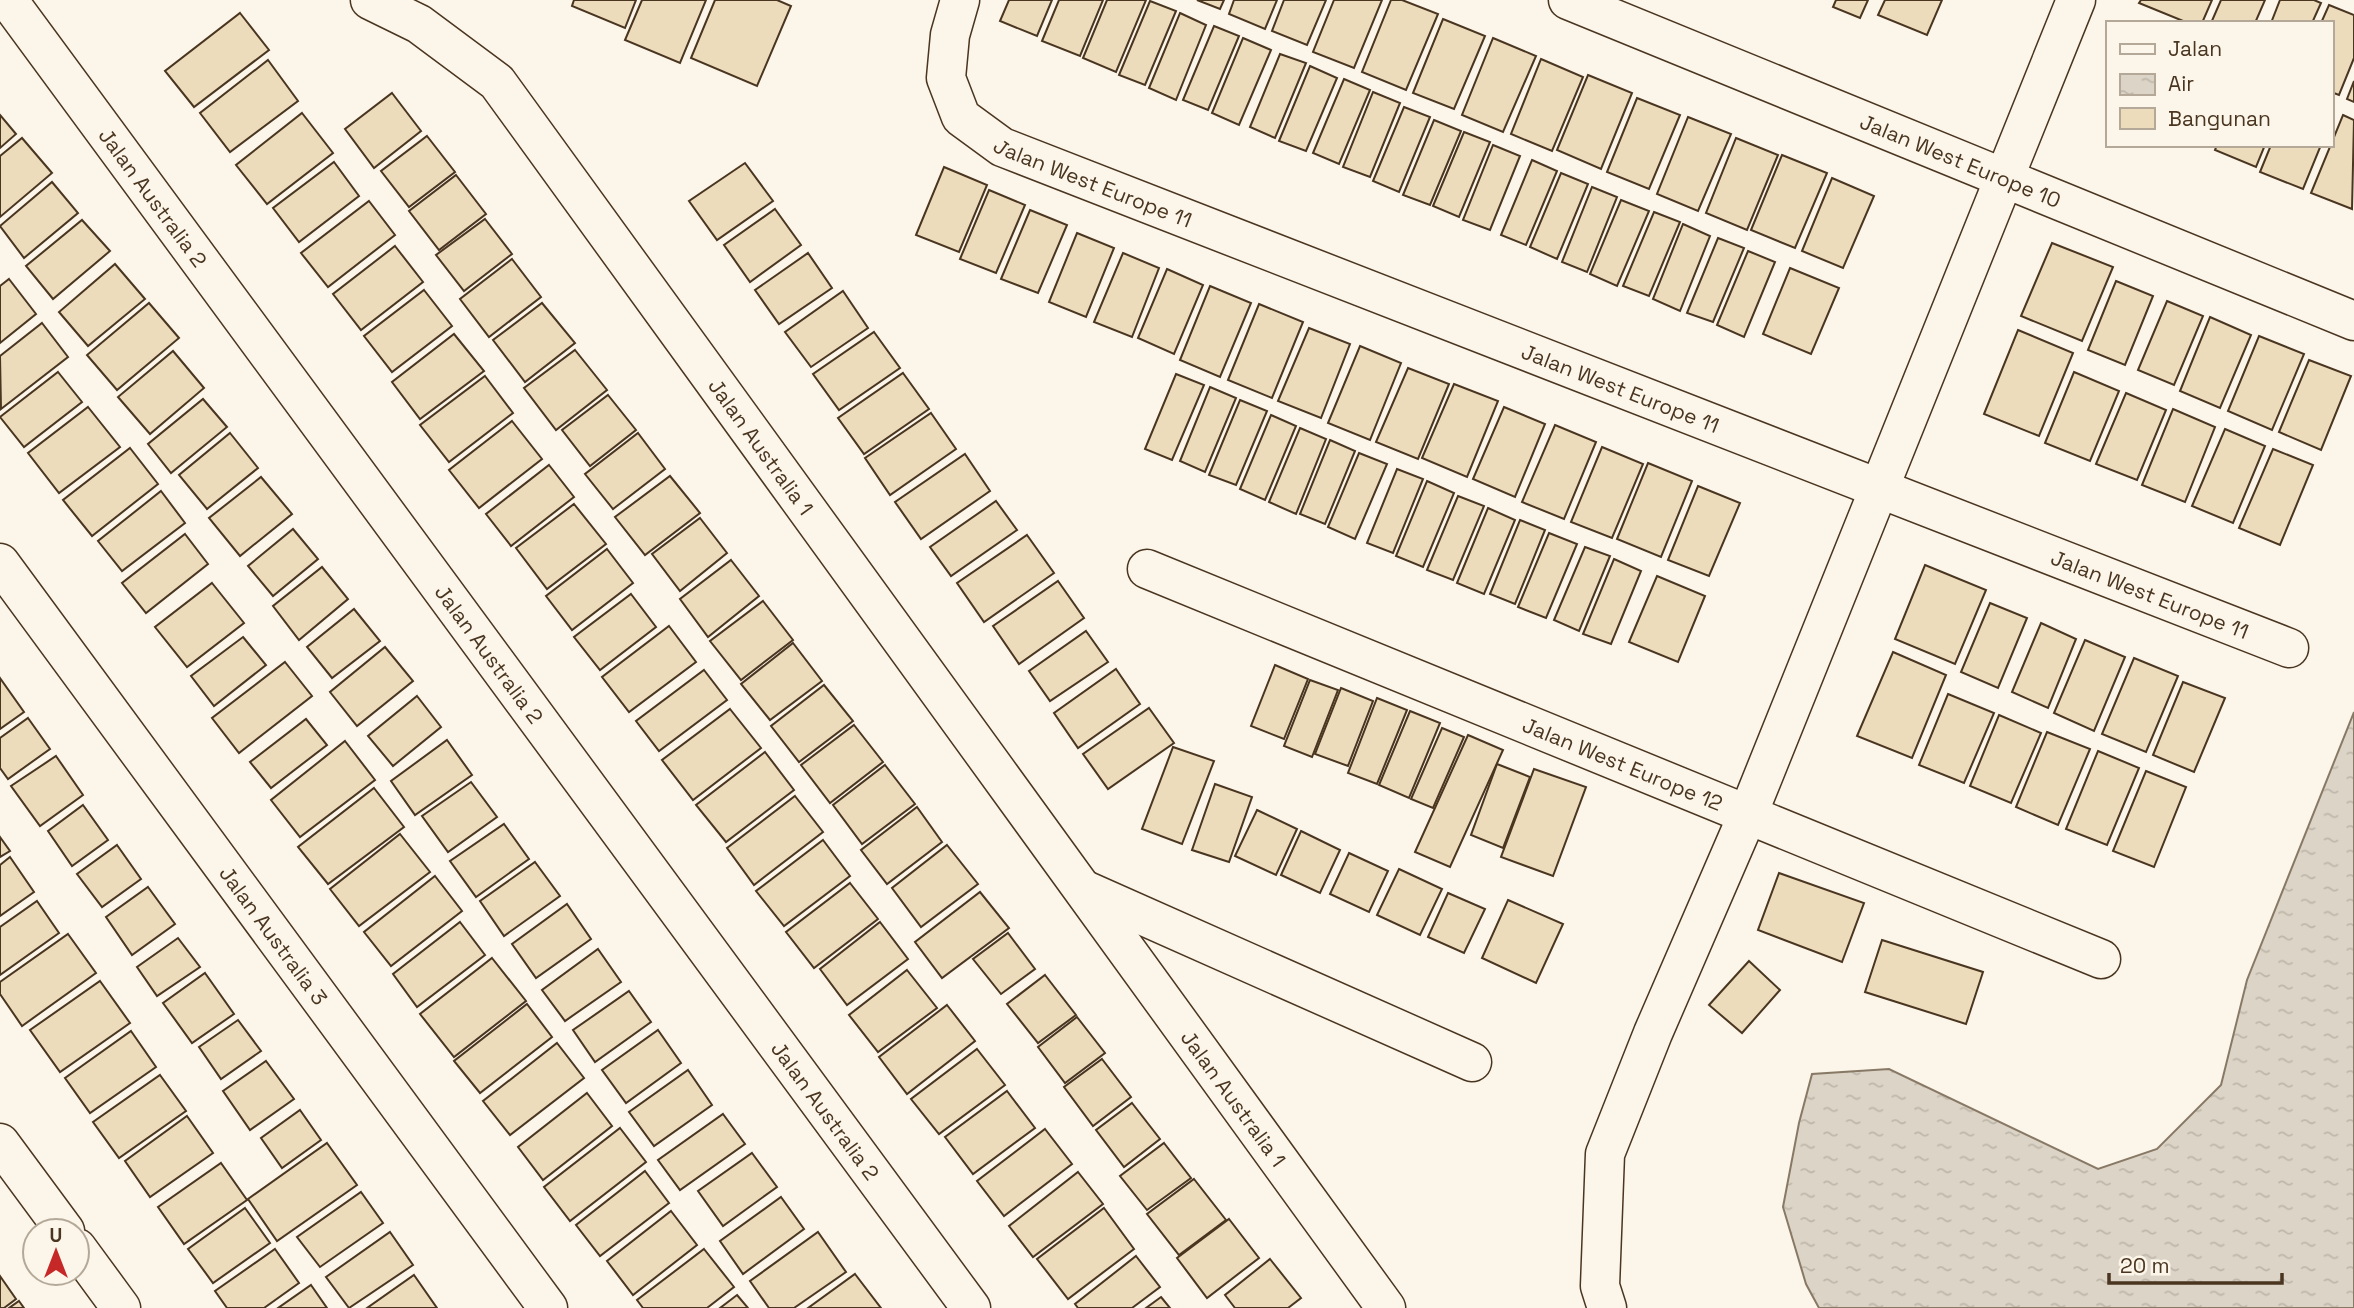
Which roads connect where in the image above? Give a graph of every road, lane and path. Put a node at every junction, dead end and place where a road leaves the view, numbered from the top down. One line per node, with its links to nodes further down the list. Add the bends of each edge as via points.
1 (8, 0): 21 (street, Jalan Australia 2)
2 (370, 0): 13 (street, Jalan Australia 1, via 419,24 497,82)
3 (960, 0): 8 (street, Jalan West Europe 11, via 950,35 946,78 961,117 1002,147)
4 (1568, 0): 6 (street, Jalan West Europe 10)
5 (2076, 0): 6 (street)
6 (2004, 178): 7 (street, Jalan West Europe 10); 8 (street)
7 (2354, 321)
8 (1879, 488): 11 (street, Jalan West Europe 11); 12 (street)
9 (0, 563): 20 (street, Jalan Australia 3)
10 (1147, 569): 12 (street, Jalan West Europe 12)
11 (2289, 648)
12 (1748, 814): 14 (street, Jalan West Europe 12); 23 (street, via 1605,1154 1600,1286)
13 (1083, 889): 15 (street); 22 (street, Jalan Australia 1)
14 (2101, 959)
15 (1472, 1062)
16 (0, 1143): 17 (street)
17 (55, 1217)
18 (91, 1267): 19 (street)
19 (121, 1308)
20 (548, 1308)
21 (971, 1308)
22 (1386, 1308)
23 (1607, 1308)

